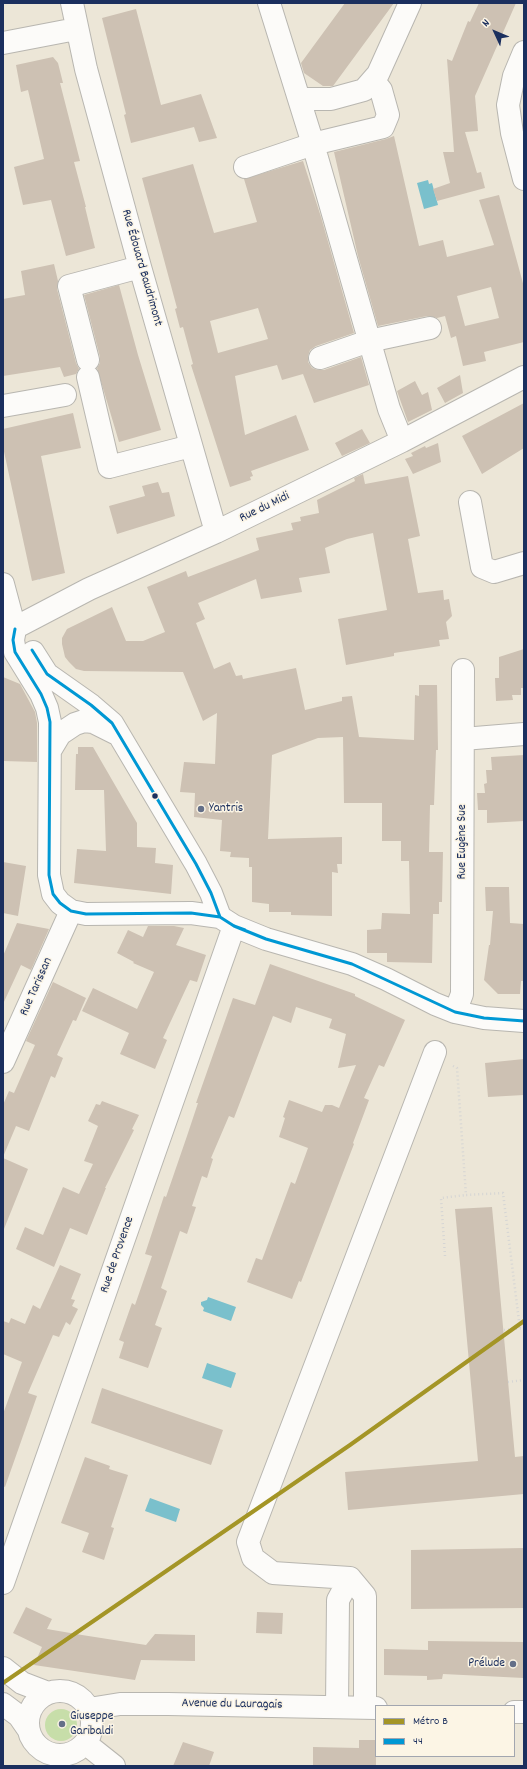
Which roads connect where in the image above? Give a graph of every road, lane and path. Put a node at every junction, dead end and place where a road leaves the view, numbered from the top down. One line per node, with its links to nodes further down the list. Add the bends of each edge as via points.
1 (72, 3): 4 (street, Rue Édouard Baudrimont)
2 (269, 3): 8 (street)
3 (410, 3): 7 (street)
4 (76, 29): 5 (street); 12 (street, Rue Édouard Baudrimont)
5 (3, 43)
6 (524, 52): 11 (street, via 514,76 508,105 512,133)
7 (373, 80): 8 (street, via 364,90 331,99); 9 (street, via 381,90 388,114 383,127)
8 (299, 99): 9 (street)
9 (313, 144): 10 (street); 14 (street)
10 (244, 167)
11 (524, 179)
12 (140, 267): 20 (street, Rue Édouard Baudrimont); 20 (street, via 69,286 108,467)
13 (430, 328): 14 (street)
14 (370, 341): 15 (street); 19 (street, via 389,409)
15 (320, 358)
16 (524, 377): 19 (street, Rue du Midi)
17 (65, 394): 18 (street)
18 (3, 406)
19 (402, 441): 22 (street, Rue du Midi)
20 (191, 446): 22 (street, Rue Édouard Baudrimont)
21 (470, 502): 23 (street, via 482,567 494,572)
22 (216, 532): 25 (street, Rue du Midi, via 89,589)
23 (524, 563)
24 (3, 584): 25 (street)
25 (9, 632): 28 (street, via 28,643 47,674 104,715); 30 (street, via 15,652 34,680 47,708)
26 (462, 670): 29 (street, Rue Eugène Sue)
27 (524, 734): 29 (street)
28 (120, 735): 30 (street, via 84,721 67,728); 32 (street)
29 (463, 739): 33 (street, Rue Eugène Sue, via 462,994)
30 (51, 749): 31 (street, via 50,885 60,903)
31 (71, 911): 32 (street, via 86,914 191,913); 36 (street, Rue Tarissan)
32 (227, 921): 33 (street, via 266,939 352,964); 46 (street, Rue de Provence)
33 (455, 1012): 34 (street, via 484,1018)
34 (524, 1021)
35 (435, 1052): 45 (street, via 248,1542 254,1558 273,1573)
36 (3, 1062)
37 (457, 1068): 38 (path)
38 (466, 1195): 39 (path, via 441,1198); 41 (path, via 503,1193)
39 (445, 1256)
40 (524, 1328): 41 (path)
41 (520, 1329): 42 (path)
42 (504, 1330)
43 (524, 1380): 44 (path)
44 (508, 1382)
45 (350, 1578): 51 (street, via 338,1600); 52 (street, via 365,1596)
46 (3, 1583)
47 (3, 1668): 48 (street)
48 (13, 1684): 49 (street)
49 (48, 1693): 53 (street, via 62,1691 75,1695); 54 (street, via 34,1704 30,1712)
50 (3, 1704): 54 (street, via 19,1716)
51 (337, 1707): 52 (street, Avenue du Lauragais); 53 (street, Avenue du Lauragais, via 120,1704)
52 (370, 1708)
53 (88, 1709): 55 (street, via 92,1726)
54 (28, 1730): 56 (street, via 35,1744)
55 (85, 1743): 56 (street, via 70,1754 60,1755); 57 (street)
56 (52, 1760)
57 (114, 1766)

